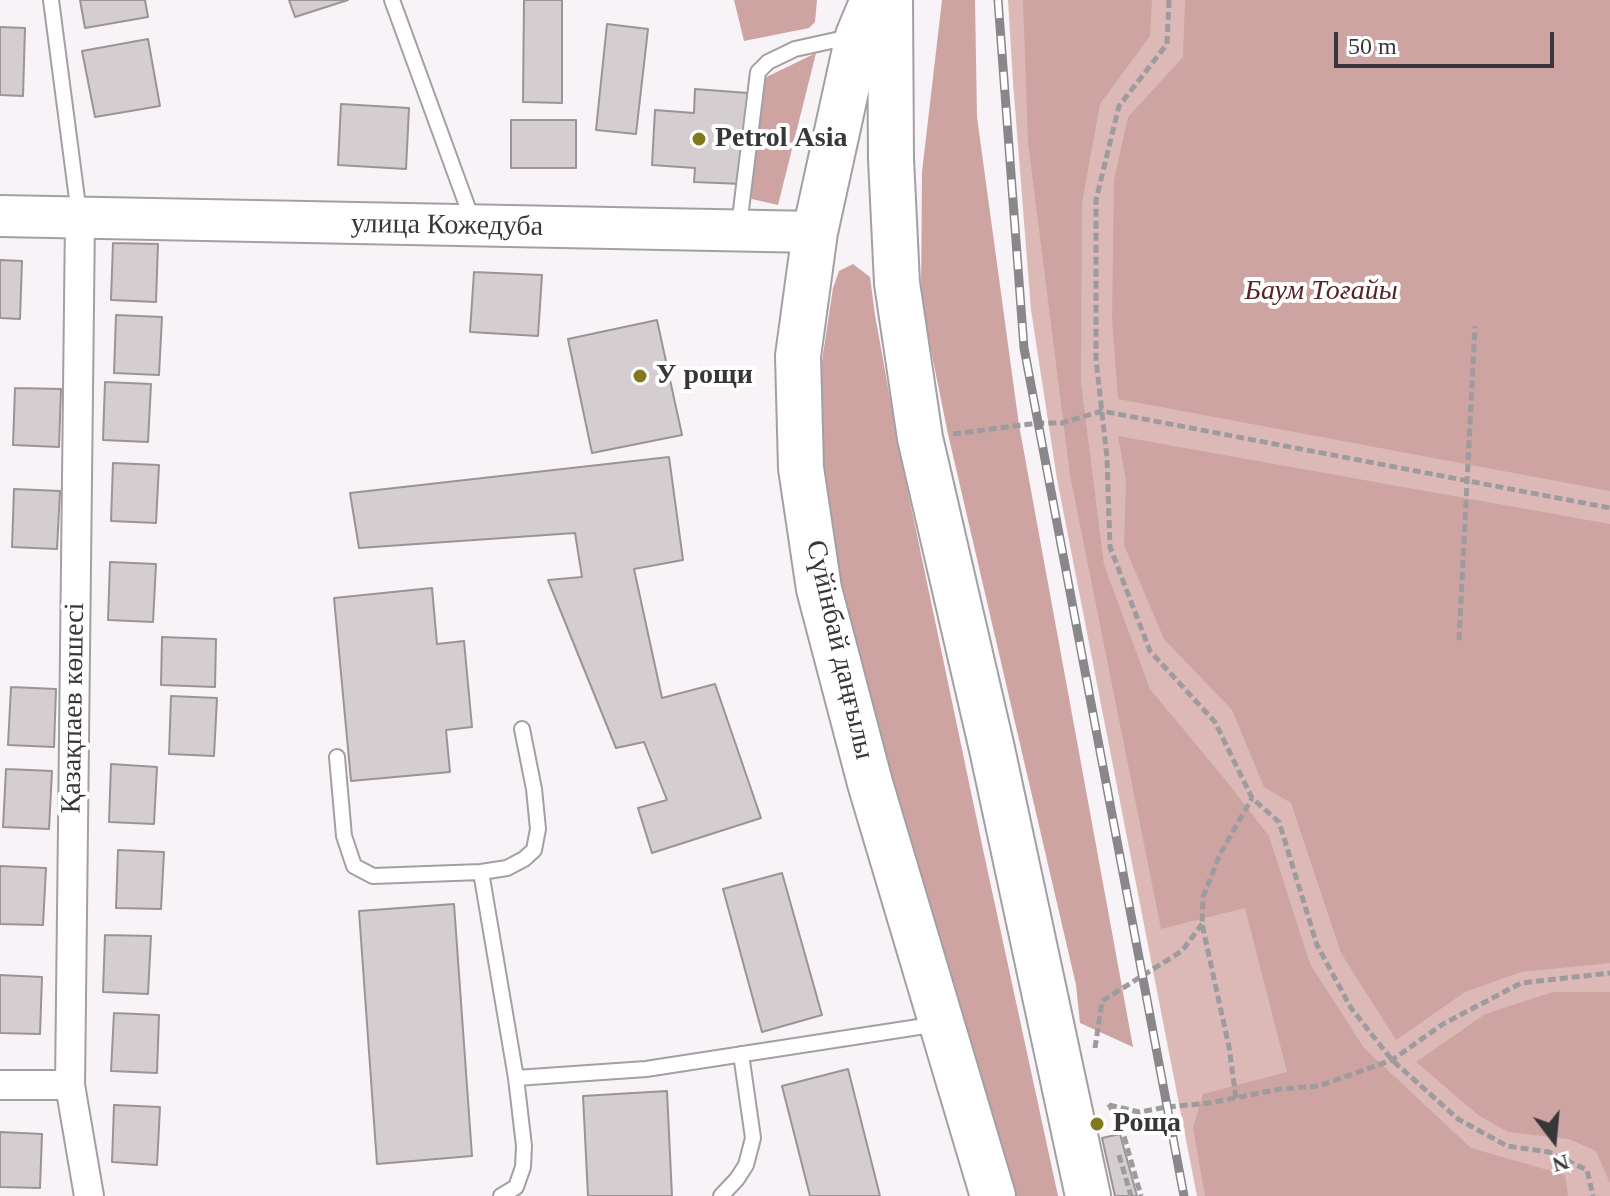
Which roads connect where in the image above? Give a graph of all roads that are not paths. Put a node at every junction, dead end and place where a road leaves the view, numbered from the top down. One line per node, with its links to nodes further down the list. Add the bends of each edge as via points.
1 (51, 0): 6 (lane)
2 (392, 0): 7 (lane)
3 (890, 0): 22 (main road, via 897,283 920,438)
4 (865, 18): 8 (lane, via 768,62 758,72); 9 (main road, Сүйінбай даңғылы)
5 (0, 216): 6 (street, улица Кожедуба)
6 (80, 218): 7 (street, улица Кожедуба); 17 (street, Қазақпаев көшесі)
7 (475, 226): 8 (street, улица Кожедуба)
8 (739, 229): 9 (street, улица Кожедуба)
9 (815, 232): 13 (main road, Сүйінбай даңғылы, via 798,356 801,468 819,589)
10 (522, 729): 12 (lane, via 536,802 534,850 507,868)
11 (337, 757): 12 (lane, via 344,836 354,866 373,876)
12 (481, 872): 15 (lane)
13 (942, 1023): 14 (lane); 21 (main road, Сүйінбай даңғылы)
14 (741, 1054): 15 (lane, via 646,1069); 20 (lane, via 753,1138 746,1165)
15 (516, 1078): 19 (lane, via 523,1167 516,1187)
16 (0, 1085): 17 (street)
17 (70, 1085): 18 (street, Қазақпаев көшесі)
18 (89, 1196)
19 (501, 1196)
20 (721, 1196)
21 (993, 1196)
22 (1088, 1196)

